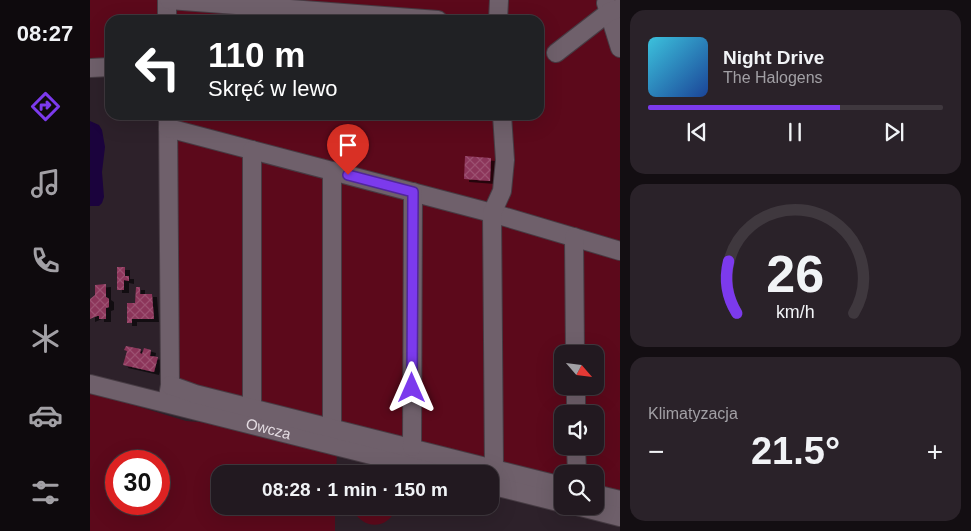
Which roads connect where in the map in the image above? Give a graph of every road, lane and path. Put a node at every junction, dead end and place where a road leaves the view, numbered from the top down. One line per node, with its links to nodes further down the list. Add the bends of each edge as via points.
1 (168, 0): 4 (street); 5 (street)
2 (499, 0): 6 (street)
3 (611, 7): 7 (street); 8 (street)
4 (167, 15)
5 (370, 15)
6 (498, 15)
7 (620, 48)
8 (556, 53)
9 (90, 68): 10 (street)
10 (105, 68)
11 (502, 120): 16 (street, via 505,160 502,191)
12 (168, 121): 13 (street); 21 (street)
13 (252, 150): 14 (street); 22 (street)
14 (332, 171): 15 (street); 23 (street)
15 (413, 192): 16 (street); 24 (street)
16 (492, 213): 17 (street); 27 (street)
17 (574, 237): 18 (street); 19 (street)
18 (620, 251)
19 (575, 345)
20 (90, 384): 21 (street, Owcza)
21 (169, 392): 22 (street, via 195,394); 25 (street, Owcza)
22 (252, 408): 23 (street)
23 (332, 428): 24 (street)
24 (412, 447): 26 (street)
25 (416, 465)
26 (462, 465)
27 (492, 465)
28 (499, 477): 30 (street)
29 (499, 479): 32 (street)
30 (554, 485)
31 (604, 496): 33 (street)
32 (554, 500)
33 (620, 500)
34 (604, 513): 35 (street)
35 (620, 517)

